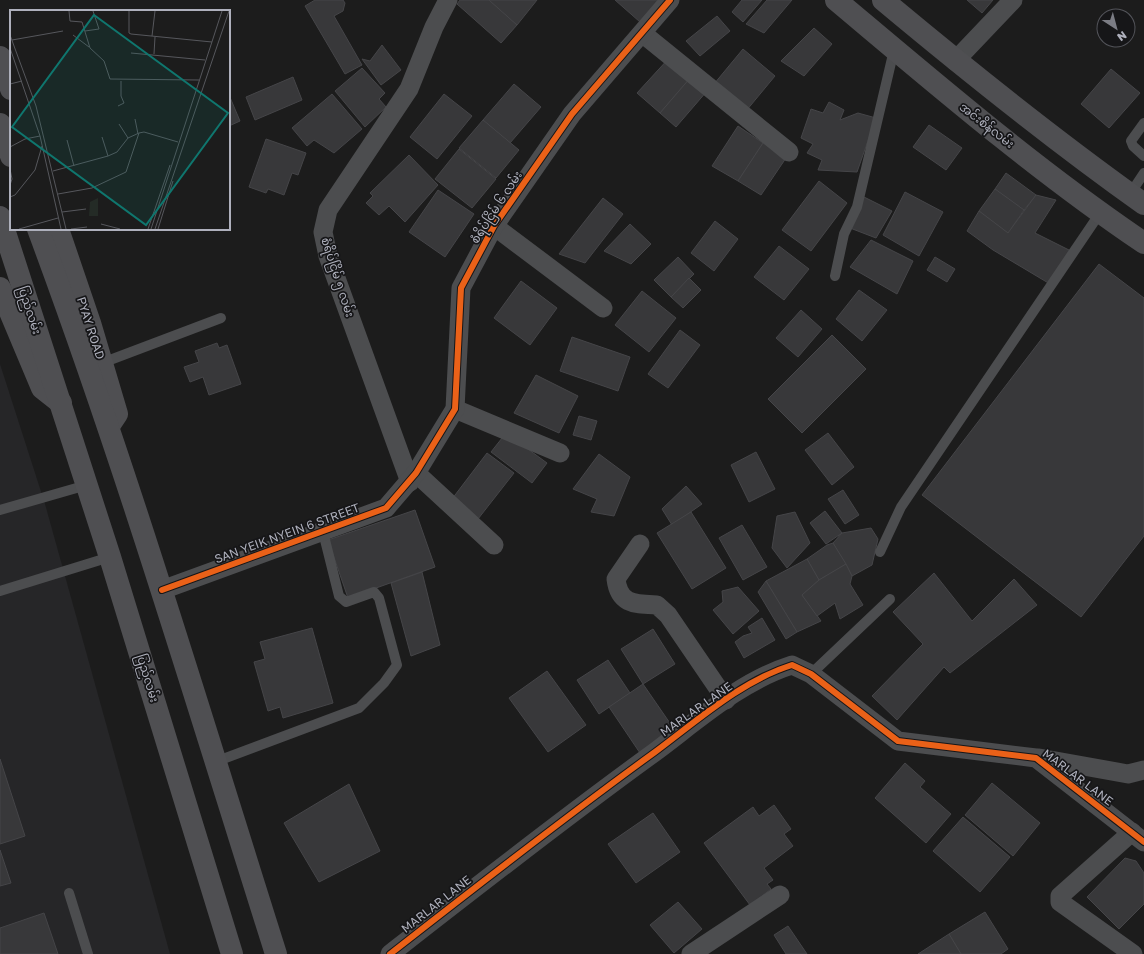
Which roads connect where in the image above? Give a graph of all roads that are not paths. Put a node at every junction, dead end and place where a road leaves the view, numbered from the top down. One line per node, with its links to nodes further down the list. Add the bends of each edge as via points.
1 (448, 0): 34 (street, စံရိပ်ငြိမ် ၅ လမ်း, via 409,89 328,210 323,232 328,256)
2 (670, 0): 7 (street, စံရိပ်ငြိမ် ၆ လမ်း)
3 (836, 0): 8 (main road, အင်းစိန်လမ်း)
4 (883, 0): 6 (main road)
5 (1013, 0): 10 (street)
6 (900, 8): 10 (main road)
7 (642, 33): 14 (street); 21 (street, စံရိပ်ငြိမ် ၆ လမ်း, via 572,114)
8 (894, 50): 19 (main road, အင်းစိန်လမ်း); 25 (lane, via 857,207 844,234)
9 (0, 57): 11 (main road)
10 (956, 61): 18 (main road)
11 (10, 86)
12 (1144, 123): 16 (lane, via 1131,142)
13 (0, 124): 15 (main road)
14 (789, 152)
15 (10, 153)
16 (1144, 156)
17 (1144, 173): 18 (lane)
18 (1137, 199)
19 (1100, 213): 24 (main road, အင်းစိန်လမ်း); 40 (lane, via 901,507)
20 (0, 217): 30 (main road, ပြည်လမ်း)
21 (494, 226): 27 (street); 31 (street, စံရိပ်ငြိမ် ၆ လမ်း, via 461,288)
22 (38, 230): 32 (main road)
23 (58, 230): 29 (main road, PYAY ROAD)
24 (1144, 243)
25 (835, 276)
26 (0, 288): 30 (main road, ပြည်လမ်း, via 42,388)
27 (603, 308)
28 (221, 318): 29 (lane)
29 (102, 363): 32 (main road, PYAY ROAD, via 117,414)
30 (61, 403): 35 (main road, ပြည်လမ်း)
31 (455, 409): 33 (street); 34 (street, စံရိပ်ငြိမ် ၆ လမ်း)
32 (109, 426): 42 (main road)
33 (560, 453)
34 (413, 478): 37 (street, SAN YEIK NYEIN 6 STREET, via 386,508); 39 (street)
35 (87, 485): 36 (lane); 41 (main road, ပြည်လမ်း)
36 (0, 510)
37 (323, 532): 42 (street, SAN YEIK NYEIN 6 STREET); 48 (lane, via 339,596 346,602 374,592 379,598 397,665 384,683 359,708)
38 (640, 544): 46 (street, via 616,579 617,590 624,600 642,605 657,605 668,615)
39 (494, 545)
40 (880, 552)
41 (110, 557): 43 (lane); 54 (main road, ပြည်လမ်း)
42 (162, 590): 48 (main road)
43 (0, 591)
44 (890, 599): 45 (lane)
45 (812, 674): 46 (street, MARLAR LANE, via 792,665 773,671); 47 (street, MARLAR LANE, via 898,741)
46 (726, 700): 56 (street, MARLAR LANE, via 574,811)
47 (1036, 758): 49 (street, MARLAR LANE, via 1128,774); 50 (street, MARLAR LANE)
48 (215, 762): 55 (main road)
49 (1144, 770)
50 (1138, 837): 58 (street, via 1060,896 1060,902)
51 (69, 893): 53 (lane)
52 (780, 895): 57 (street)
53 (88, 954)
54 (232, 954)
55 (276, 954)
56 (390, 954)
57 (691, 954)
58 (1133, 954)

